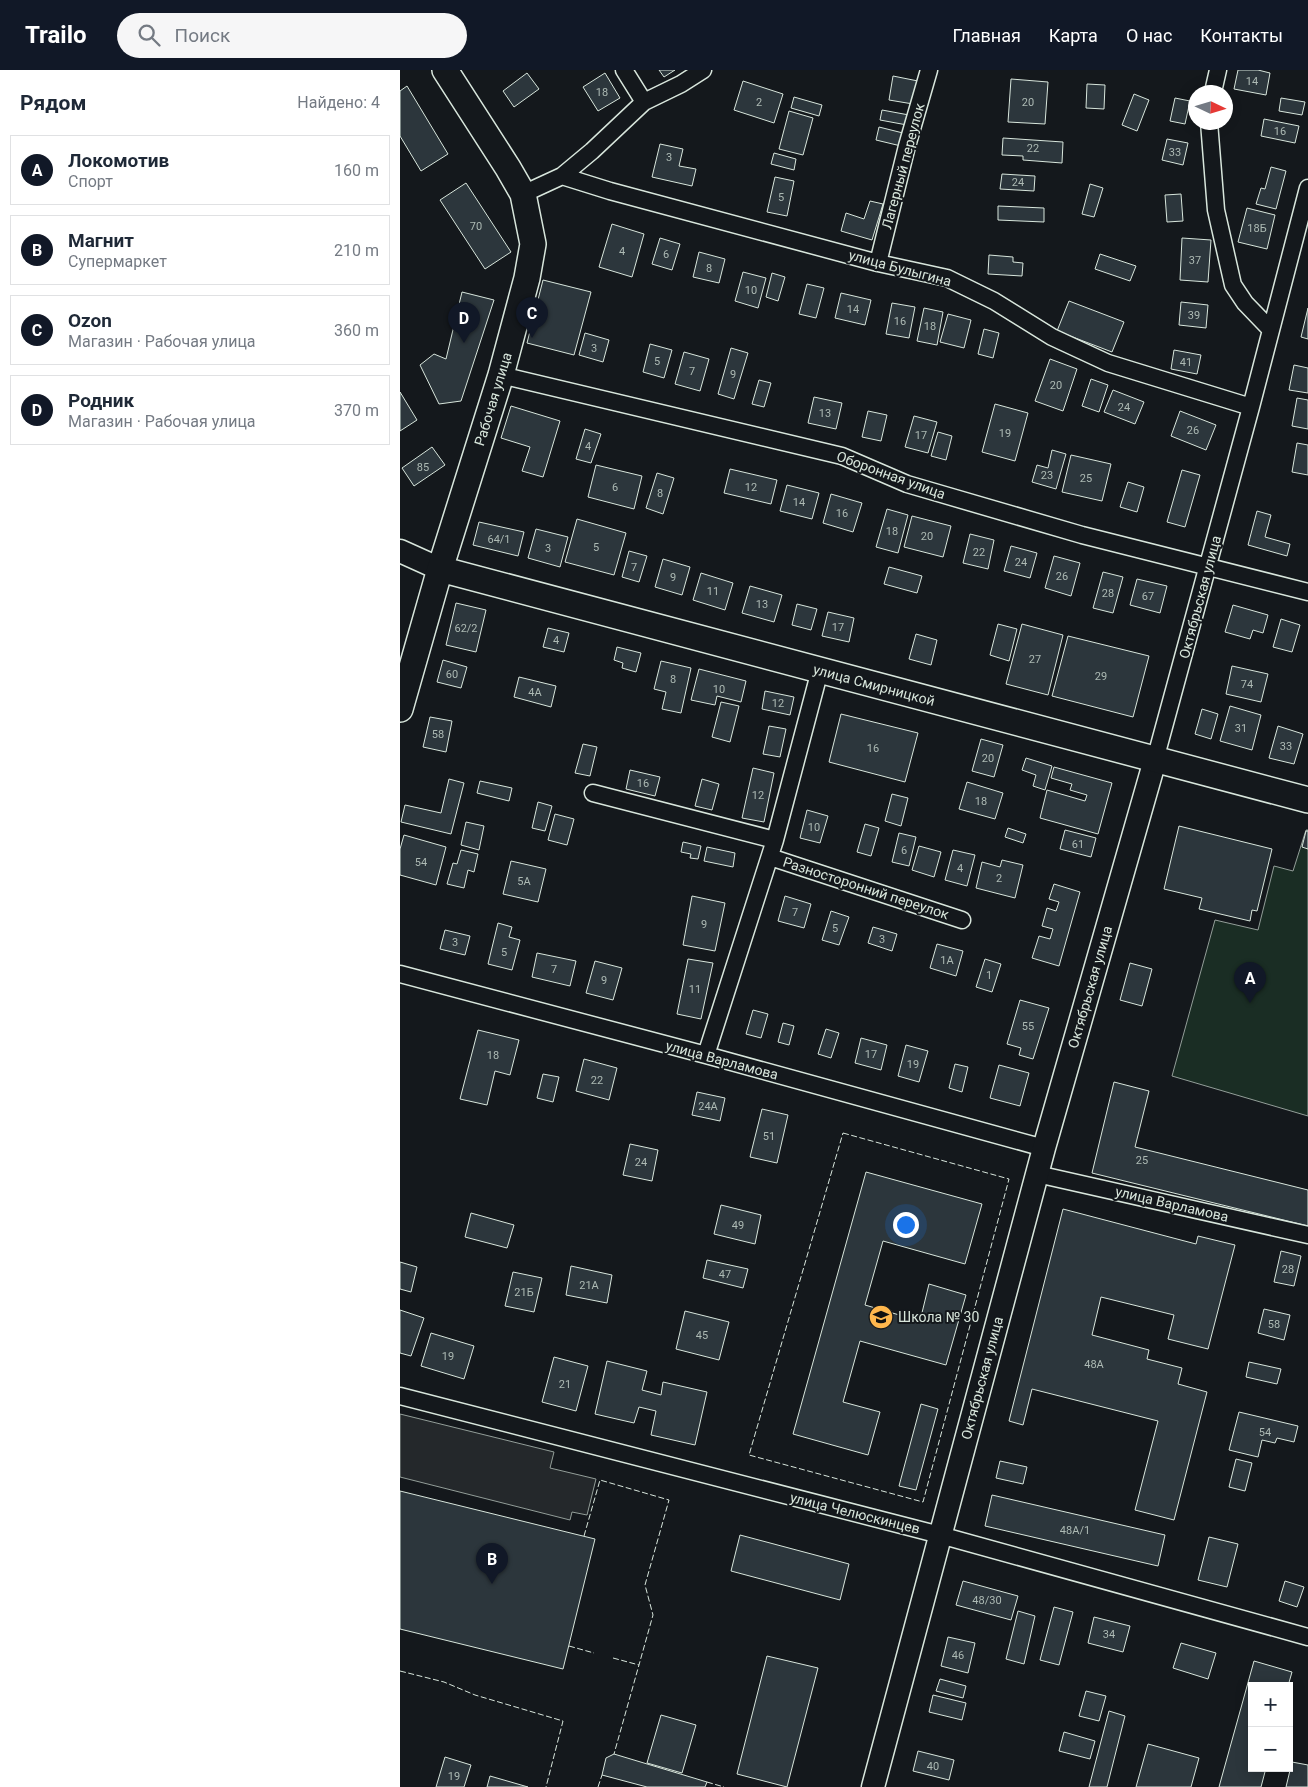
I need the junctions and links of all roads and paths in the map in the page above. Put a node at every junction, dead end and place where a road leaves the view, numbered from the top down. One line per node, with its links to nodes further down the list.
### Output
1 (445, 70): 11 (main road, Рабочая улица)
2 (624, 70): 7 (street)
3 (703, 70): 7 (street)
4 (928, 70): 12 (street, Лагерный переулок)
5 (1218, 70): 6 (street)
6 (1214, 85)
7 (644, 102): 9 (street)
8 (1210, 130): 13 (street)
9 (562, 176): 11 (street); 12 (street, улица Булыгина)
10 (1308, 188): 13 (street, Октябрьская улица)
11 (523, 194): 14 (main road, Рабочая улица)
12 (878, 263): 15 (street, улица Булыгина)
13 (1270, 329): 15 (street, Октябрьская улица)
14 (501, 375): 17 (street, Оборонная улица); 18 (main road, Рабочая улица)
15 (1252, 407): 17 (street, Октябрьская улица)
16 (400, 551): 18 (main road)
17 (1208, 568): 19 (street, Оборонная улица); 22 (street, Октябрьская улица)
18 (440, 569): 20 (main road, улица Смирницкой); 21 (main road, Рабочая улица)
19 (1308, 592)
20 (820, 670): 22 (main road, улица Смирницкой); 25 (street)
21 (400, 709)
22 (1155, 760): 24 (main road, улица Смирницкой); 30 (main road, Октябрьская улица)
23 (593, 793): 25 (street, Разносторонний переулок)
24 (1308, 800)
25 (775, 840): 26 (street)
26 (770, 857): 27 (street, Разносторонний переулок); 29 (street)
27 (962, 920)
28 (400, 974): 29 (street, улица Варламова)
29 (706, 1055): 30 (street, улица Варламова)
30 (1044, 1148): 31 (main road, Октябрьская улица)
31 (1037, 1174): 32 (street, улица Варламова); 34 (main road, Октябрьская улица)
32 (1308, 1235)
33 (400, 1396): 34 (street, улица Челюскинцев)
34 (940, 1535): 35 (street, улица Челюскинцев); 36 (main road, Октябрьская улица)
35 (1308, 1637)
36 (873, 1787)

